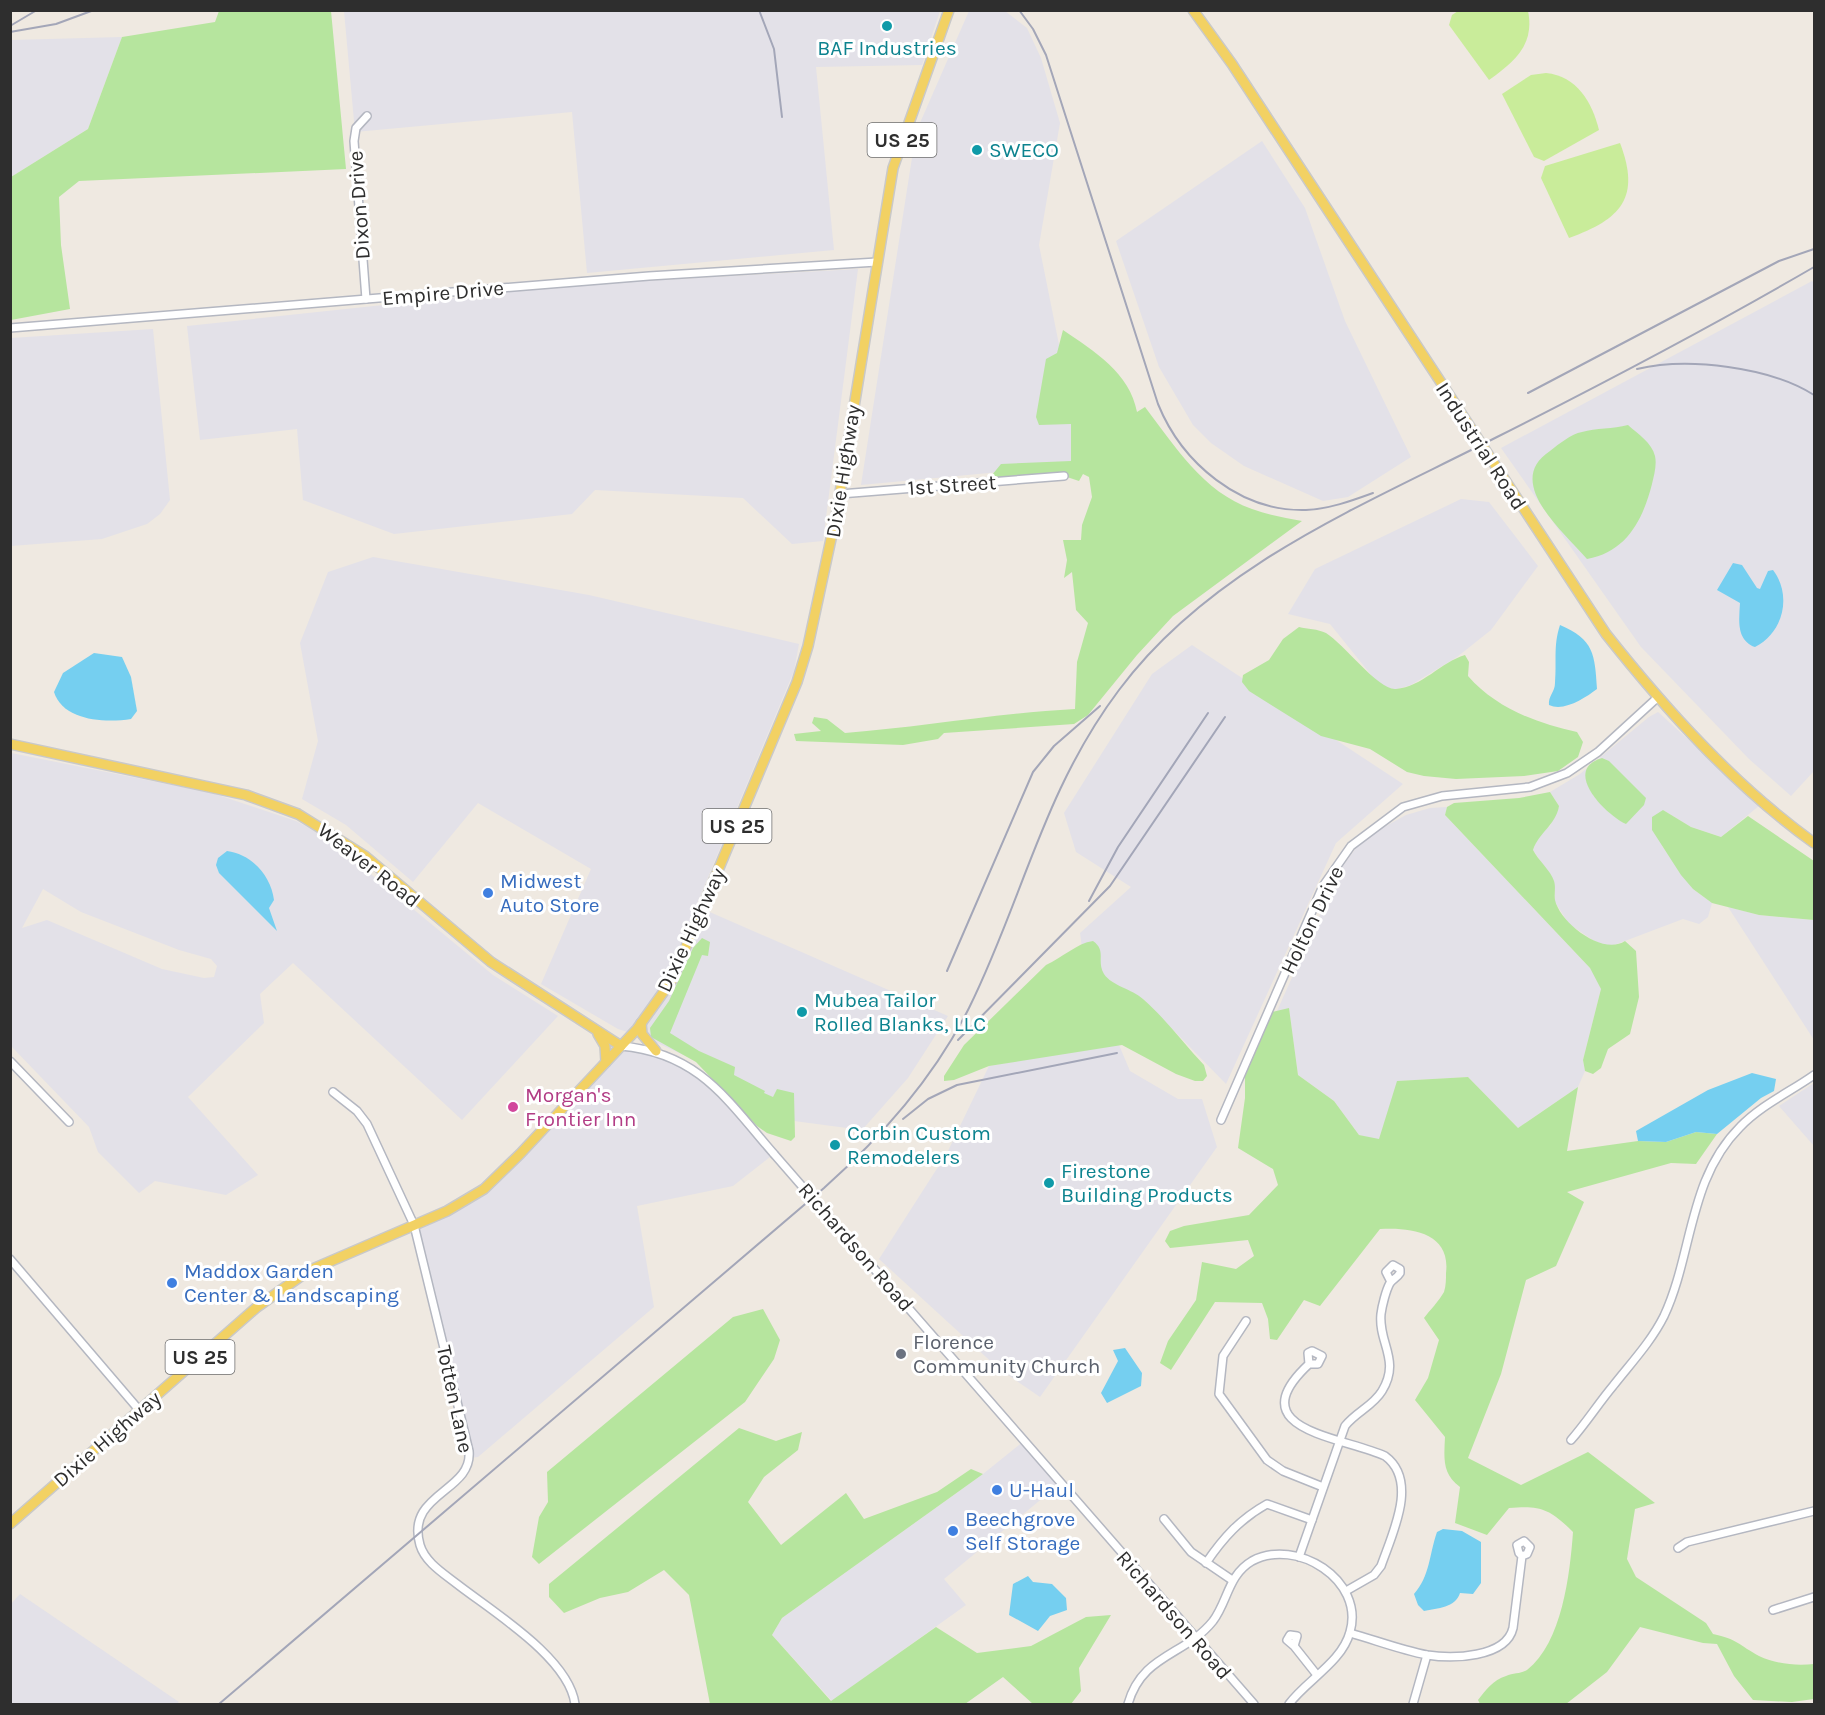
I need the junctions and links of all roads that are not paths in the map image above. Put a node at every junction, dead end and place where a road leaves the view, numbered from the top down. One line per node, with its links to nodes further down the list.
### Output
1 (1193, 10): 9 (main road, Industrial Road)
2 (950, 12): 4 (main road, Dixie Highway / US 25)
3 (367, 116): 5 (street, Dixon Drive)
4 (877, 262): 5 (street, Empire Drive); 8 (main road, Dixie Highway / US 25)
5 (366, 299): 6 (street, Empire Drive)
6 (10, 328)
7 (1064, 476): 8 (street, 1st Street)
8 (840, 494): 12 (main road, Dixie Highway / US 25)
9 (1657, 698): 11 (main road, Industrial Road); 20 (street, Holton Drive)
10 (10, 744): 13 (main road, Weaver Road)
11 (1815, 843)
12 (641, 1023): 14 (main road, Dixie Highway / US 25); 15 (main road)
13 (597, 1030): 14 (main road, Weaver Road); 17 (main road)
14 (621, 1046): 15 (street, Richardson Road); 17 (main road, Dixie Highway / US 25)
15 (656, 1051): 44 (street, Richardson Road, bridge)
16 (10, 1061): 21 (street)
17 (606, 1062): 22 (main road, Dixie Highway / US 25)
18 (1815, 1075): 29 (street)
19 (333, 1092): 22 (street, Totten Lane)
20 (1221, 1120)
21 (69, 1122)
22 (414, 1225): 27 (main road, Dixie Highway / US 25); 48 (street, Totten Lane)
23 (10, 1259): 27 (street)
24 (1391, 1282): 28 (street)
25 (1246, 1321): 30 (street)
26 (1309, 1364): 28 (street)
27 (140, 1410): 34 (main road, Dixie Highway / US 25)
28 (1340, 1440): 30 (street); 40 (street)
29 (1571, 1440)
30 (1323, 1487): 33 (street)
31 (1815, 1511): 35 (street)
32 (1164, 1519): 38 (street)
33 (1312, 1520): 37 (street); 38 (street)
34 (10, 1524)
35 (1678, 1548)
36 (1522, 1556): 46 (street)
37 (1299, 1557): 39 (street); 40 (street)
38 (1206, 1563): 39 (street)
39 (1232, 1580): 44 (street)
40 (1346, 1591): 43 (street)
41 (1815, 1597): 42 (street)
42 (1773, 1610)
43 (1350, 1633): 46 (street); 47 (street)
44 (1193, 1637): 49 (street); 50 (street, Richardson Road)
45 (1294, 1646): 47 (street)
46 (1427, 1655): 52 (street)
47 (1317, 1675): 51 (street)
48 (575, 1704)
49 (1128, 1704)
50 (1254, 1704)
51 (1289, 1704)
52 (1413, 1704)

